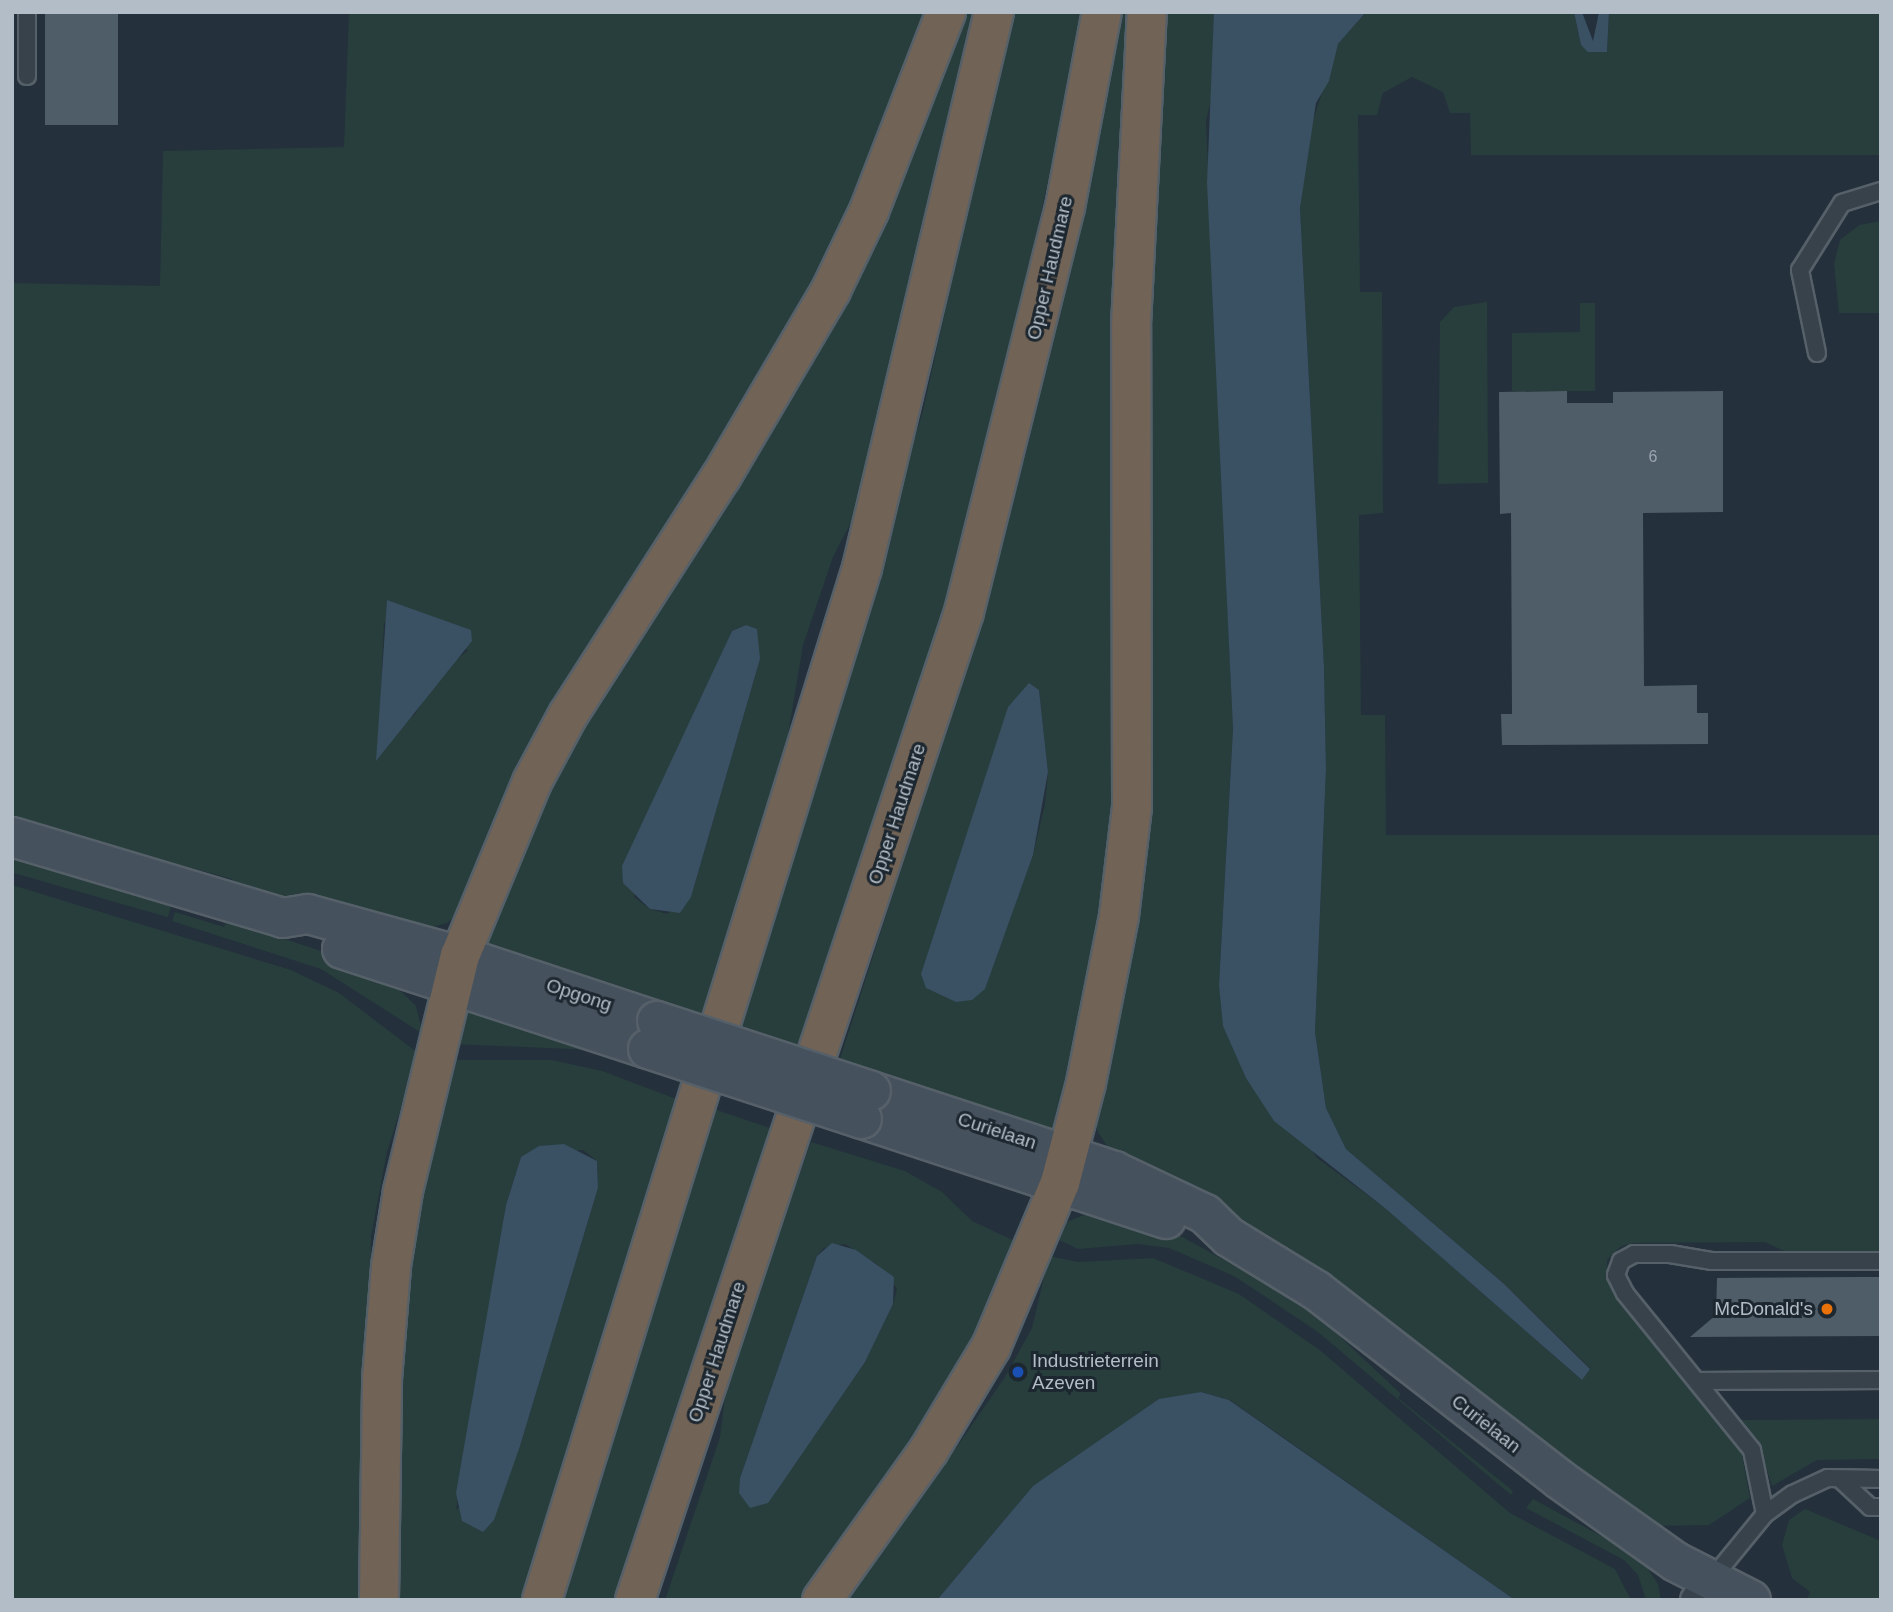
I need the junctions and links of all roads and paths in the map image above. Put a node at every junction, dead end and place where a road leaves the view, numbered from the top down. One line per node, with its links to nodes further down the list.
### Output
1 (27, 12): 6 (lane)
2 (946, 12): 10 (highway)
3 (994, 12): 22 (highway)
4 (1102, 12): 23 (highway, Opper Haudmare)
5 (1147, 12): 12 (highway)
6 (26, 76)
7 (1881, 191): 8 (lane)
8 (1816, 354)
9 (12, 837): 10 (main road, Opgong)
10 (455, 970): 11 (main road, Opgong, bridge); 21 (highway)
11 (866, 1105): 12 (main road, Curielaan)
12 (1065, 1169): 20 (main road, Curielaan); 24 (highway)
13 (1881, 1261): 15 (lane)
14 (1881, 1380): 15 (lane)
15 (1700, 1381): 19 (lane)
16 (1840, 1479): 17 (lane); 18 (lane); 19 (lane)
17 (1881, 1479)
18 (1881, 1507)
19 (1765, 1514): 20 (lane)
20 (1703, 1591): 25 (main road, Curielaan)
21 (379, 1600)
22 (542, 1600)
23 (635, 1600)
24 (822, 1600)
25 (1751, 1600)

